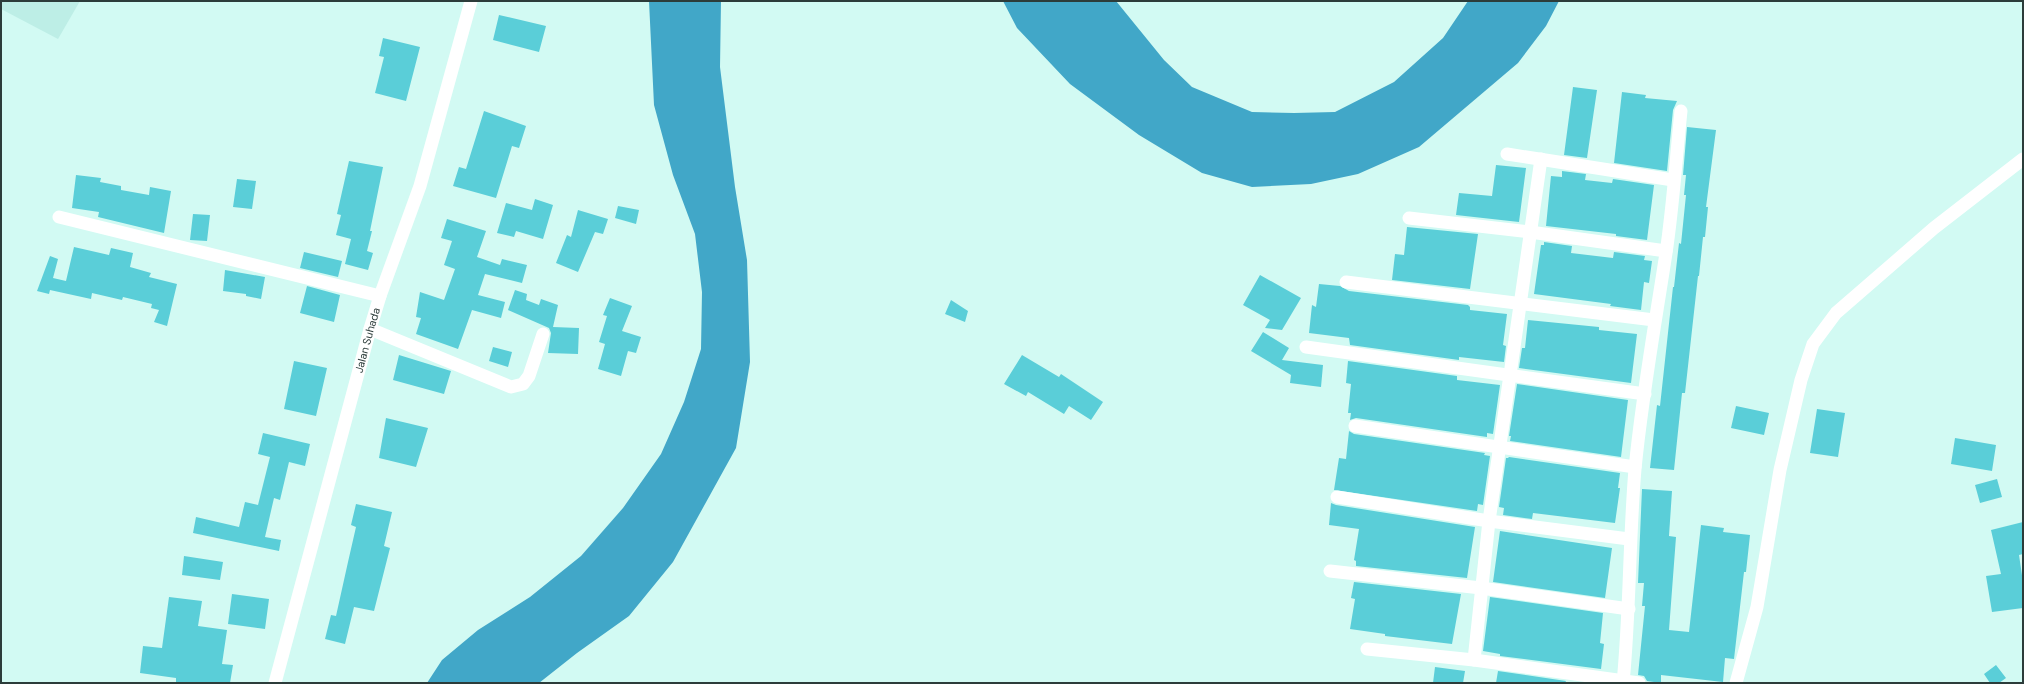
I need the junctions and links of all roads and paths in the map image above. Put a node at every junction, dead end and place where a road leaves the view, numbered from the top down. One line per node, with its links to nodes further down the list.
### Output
1 (471, 1): 12 (street, Jalan Suhada)
2 (1681, 112): 6 (street)
3 (1507, 154): 4 (street)
4 (1541, 159): 6 (street); 9 (street)
5 (2023, 159): 34 (street)
6 (1673, 180): 10 (street)
7 (59, 217): 12 (street)
8 (1409, 218): 9 (street)
9 (1530, 232): 10 (street); 13 (street)
10 (1666, 251): 14 (street)
11 (1346, 282): 13 (street)
12 (380, 296): 15 (street, Jalan Suhada)
13 (1520, 304): 14 (street); 18 (street)
14 (1654, 320): 19 (street)
15 (370, 329): 16 (street); 32 (street, Jalan Suhada)
16 (543, 334)
17 (1306, 347): 18 (street)
18 (1509, 375): 19 (street); 21 (street)
19 (1645, 394): 22 (street)
20 (1355, 426): 21 (street)
21 (1501, 448): 22 (street); 24 (street)
22 (1635, 467): 25 (street)
23 (1337, 497): 24 (street)
24 (1489, 521): 25 (street); 27 (street)
25 (1629, 539): 28 (street)
26 (1330, 571): 27 (street)
27 (1481, 588): 28 (street); 30 (street)
28 (1629, 609): 31 (street)
29 (1367, 650): 30 (street)
30 (1474, 660): 31 (street)
31 (1623, 681): 33 (street)
32 (275, 683)
33 (1638, 683)
34 (1736, 683)

